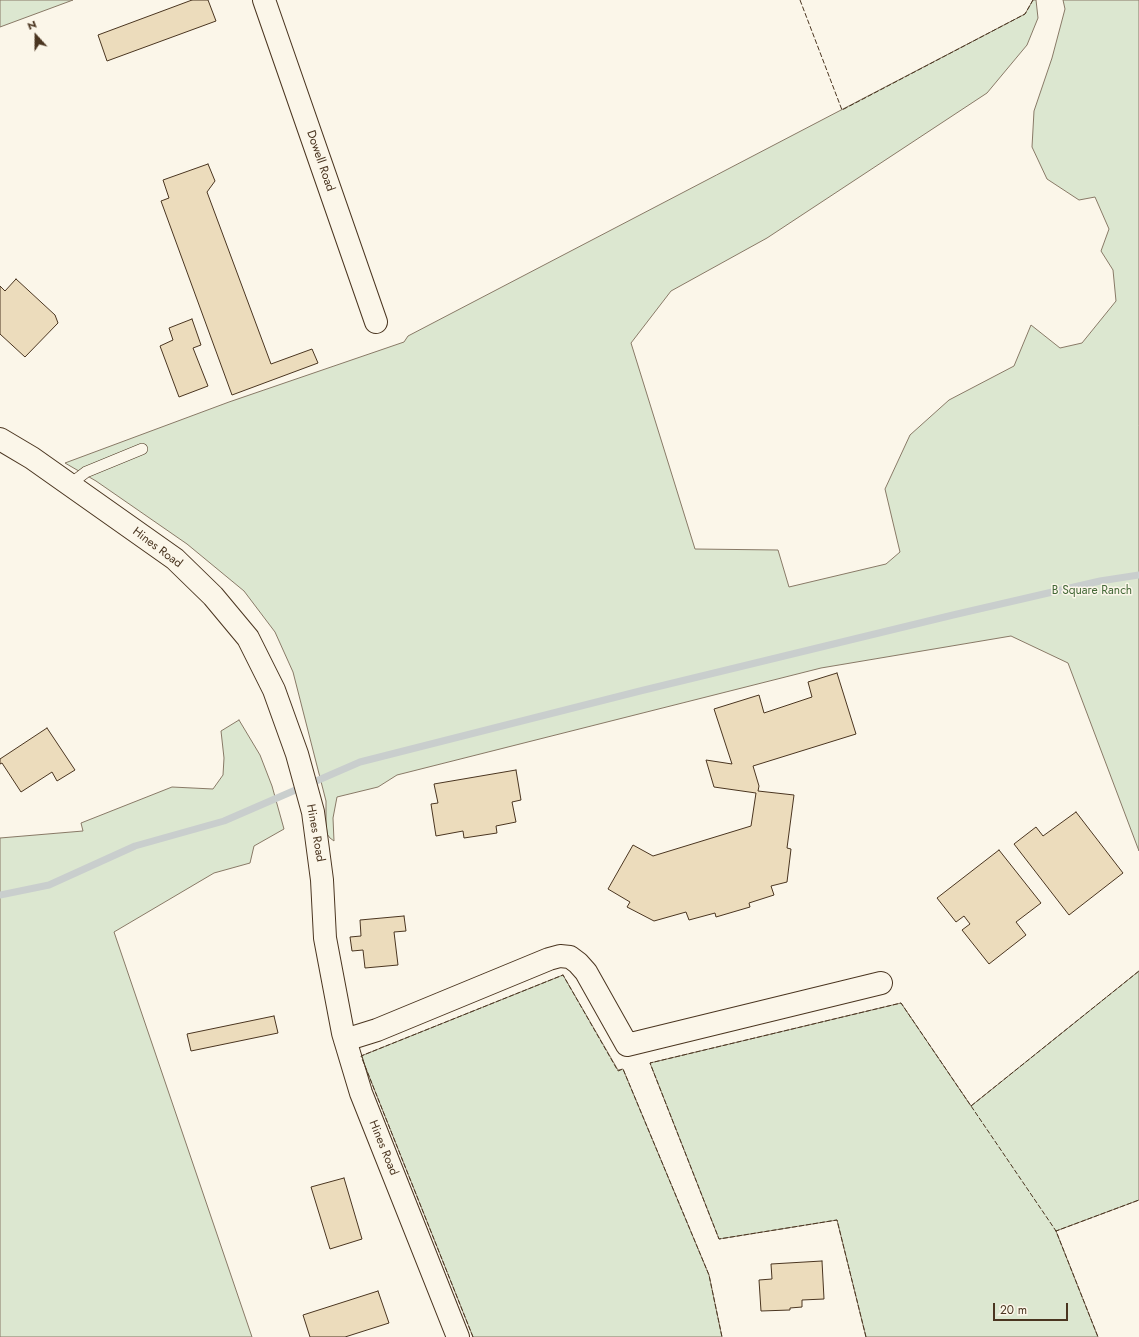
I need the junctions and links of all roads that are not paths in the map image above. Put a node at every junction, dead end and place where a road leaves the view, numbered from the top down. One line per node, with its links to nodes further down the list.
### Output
1 (264, 0): 2 (street, Dowell Road)
2 (376, 322)
3 (0, 439): 5 (street, Hines Road)
4 (142, 449): 5 (lane)
5 (69, 485): 7 (street, Hines Road)
6 (881, 983): 7 (street)
7 (345, 1040): 8 (street, Hines Road)
8 (458, 1337)

